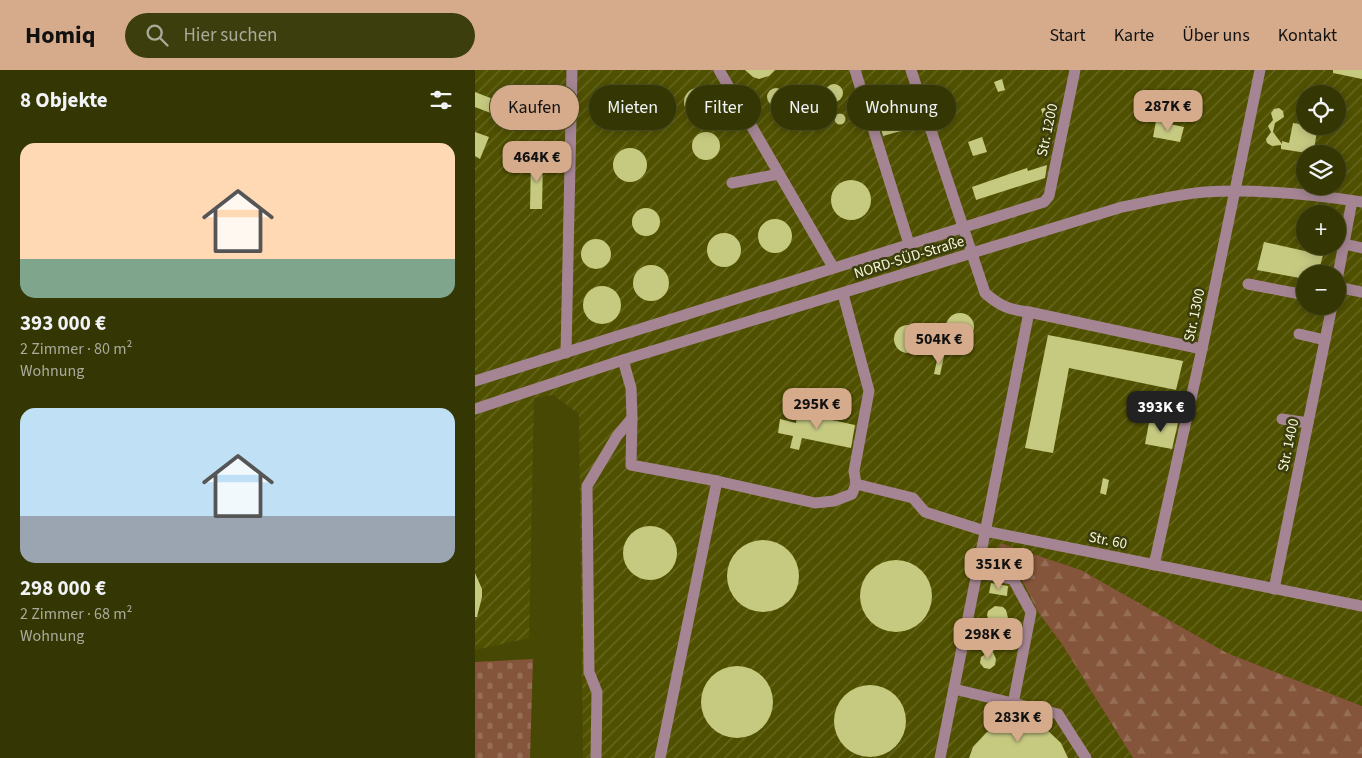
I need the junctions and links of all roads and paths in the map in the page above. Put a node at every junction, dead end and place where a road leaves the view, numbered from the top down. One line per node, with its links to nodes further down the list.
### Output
1 (572, 70): 28 (lane)
2 (719, 70): 7 (lane)
3 (855, 70): 13 (lane)
4 (911, 70): 11 (lane)
5 (1075, 70): 11 (lane, Str. 1200)
6 (1260, 70): 9 (lane, Str. 1300)
7 (779, 174): 8 (lane); 17 (lane)
8 (732, 183)
9 (1234, 191): 10 (lane, NORD-SÜD-Straße); 16 (lane, NORD-SÜD-Straße); 27 (lane, Str. 1300)
10 (1357, 201): 12 (lane)
11 (963, 227): 13 (lane); 16 (lane)
12 (1346, 237)
13 (909, 244): 17 (lane)
14 (1346, 244): 15 (lane)
15 (1362, 248)
16 (972, 253): 22 (lane, NORD-SÜD-Straße); 23 (lane)
17 (833, 267): 28 (lane)
18 (1248, 284): 21 (lane)
19 (1346, 289): 20 (lane)
20 (1362, 292)
21 (1296, 293)
22 (843, 294): 29 (lane, NORD-SÜD-Straße); 36 (lane)
23 (1029, 312): 27 (lane); 37 (lane)
24 (1330, 315): 26 (lane, Str. 1400)
25 (1299, 334): 26 (lane)
26 (1325, 340): 34 (lane, Str. 1400)
27 (1202, 350): 38 (lane, Str. 1300)
28 (567, 353): 30 (lane)
29 (623, 360): 31 (lane, NORD-SÜD-Straße); 32 (lane)
30 (475, 381)
31 (475, 409)
32 (632, 418): 35 (lane); 44 (lane)
33 (1283, 419): 34 (lane)
34 (1308, 423): 40 (lane, Str. 1400)
35 (717, 481): 36 (lane); 45 (lane)
36 (856, 484): 37 (lane, Str. 60)
37 (985, 530): 38 (lane, Str. 60); 39 (lane)
38 (1154, 565): 40 (lane, Str. 60)
39 (978, 573): 42 (lane); 43 (lane)
40 (1274, 589): 41 (lane, Str. 60)
41 (1362, 606)
42 (954, 690): 43 (lane); 46 (lane)
43 (1013, 704): 47 (lane)
44 (596, 758)
45 (660, 758)
46 (940, 758)
47 (1086, 758)

